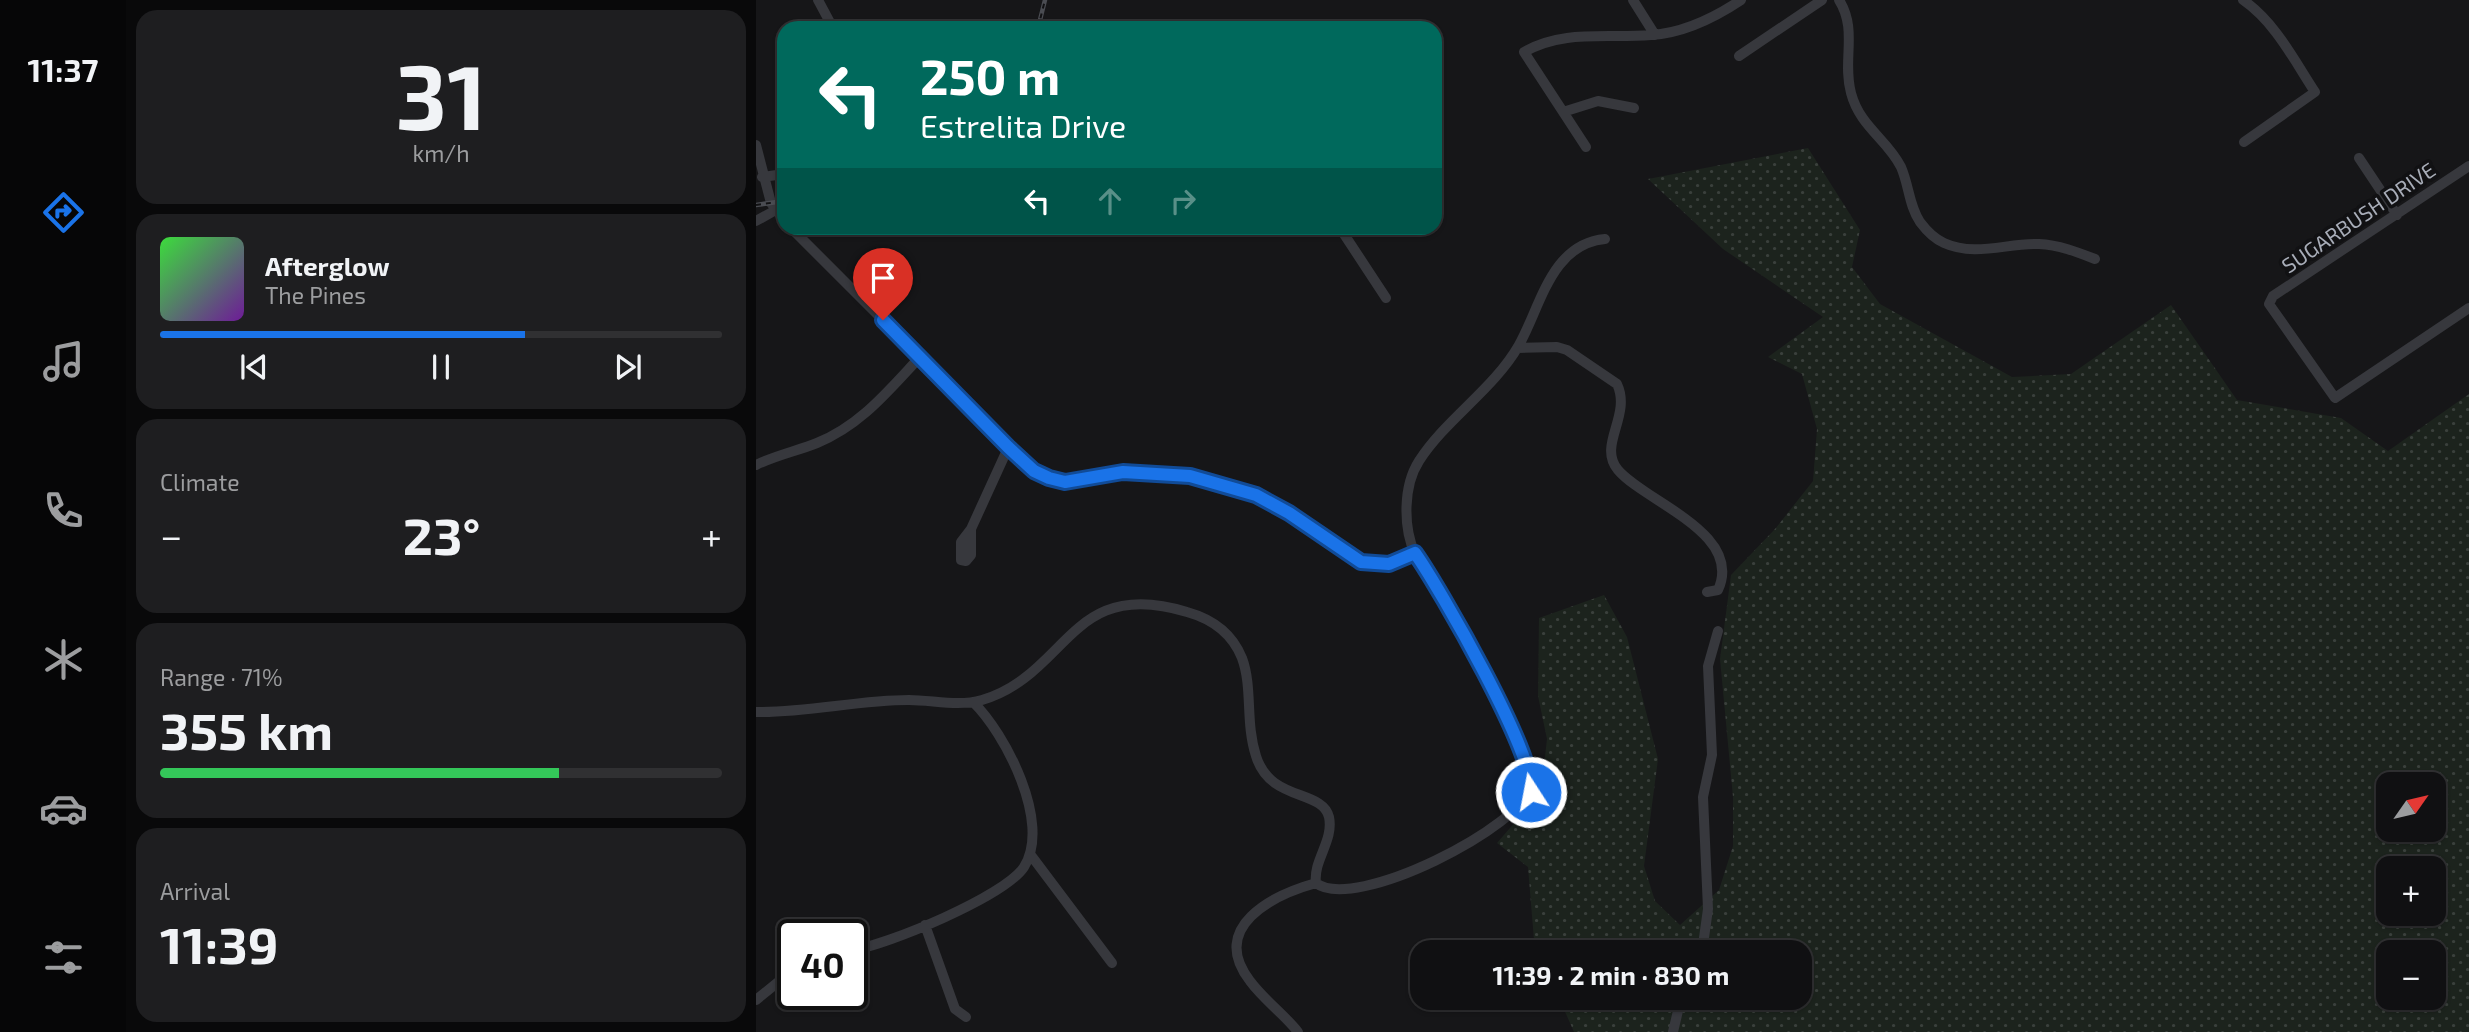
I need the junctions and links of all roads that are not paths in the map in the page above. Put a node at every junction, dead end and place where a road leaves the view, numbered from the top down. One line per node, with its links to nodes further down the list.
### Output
1 (818, 0): 7 (street)
2 (1633, 0): 8 (street)
3 (1741, 0): 8 (street)
4 (1822, 0): 9 (street)
5 (1839, 0): 26 (street)
6 (2243, 0): 12 (street)
7 (830, 21)
8 (1655, 35): 11 (street)
9 (1739, 56)
10 (1634, 108): 11 (street)
11 (1563, 112): 14 (street)
12 (2244, 142)
13 (756, 145): 18 (street)
14 (1586, 147)
15 (2359, 158): 20 (street)
16 (2469, 166): 20 (street, SUGARBUSH DRIVE)
17 (777, 175): 18 (street)
18 (762, 177): 19 (street)
19 (777, 208)
20 (2397, 215): 28 (street, SUGARBUSH DRIVE)
21 (777, 217): 22 (street)
22 (756, 221)
23 (798, 235): 30 (street)
24 (1345, 235): 27 (street)
25 (1605, 239): 29 (street)
26 (2095, 259)
27 (1387, 298)
28 (2469, 308)
29 (1518, 348): 34 (street); 35 (street)
30 (920, 357): 31 (street); 32 (street)
31 (1008, 447): 33 (street); 34 (street)
32 (756, 465)
33 (971, 528)
34 (1415, 553): 40 (street)
35 (1707, 592)
36 (1718, 631): 42 (street)
37 (973, 702): 38 (street); 39 (street); 40 (street)
38 (756, 712)
39 (1030, 854): 41 (street); 44 (street)
40 (1316, 883): 49 (street)
41 (925, 925): 43 (street); 48 (street)
42 (1704, 940)
43 (868, 946)
44 (1112, 962)
45 (777, 983): 46 (street)
46 (756, 1000)
47 (1678, 1010): 50 (street)
48 (967, 1017)
49 (1298, 1032)
50 (1673, 1032)

